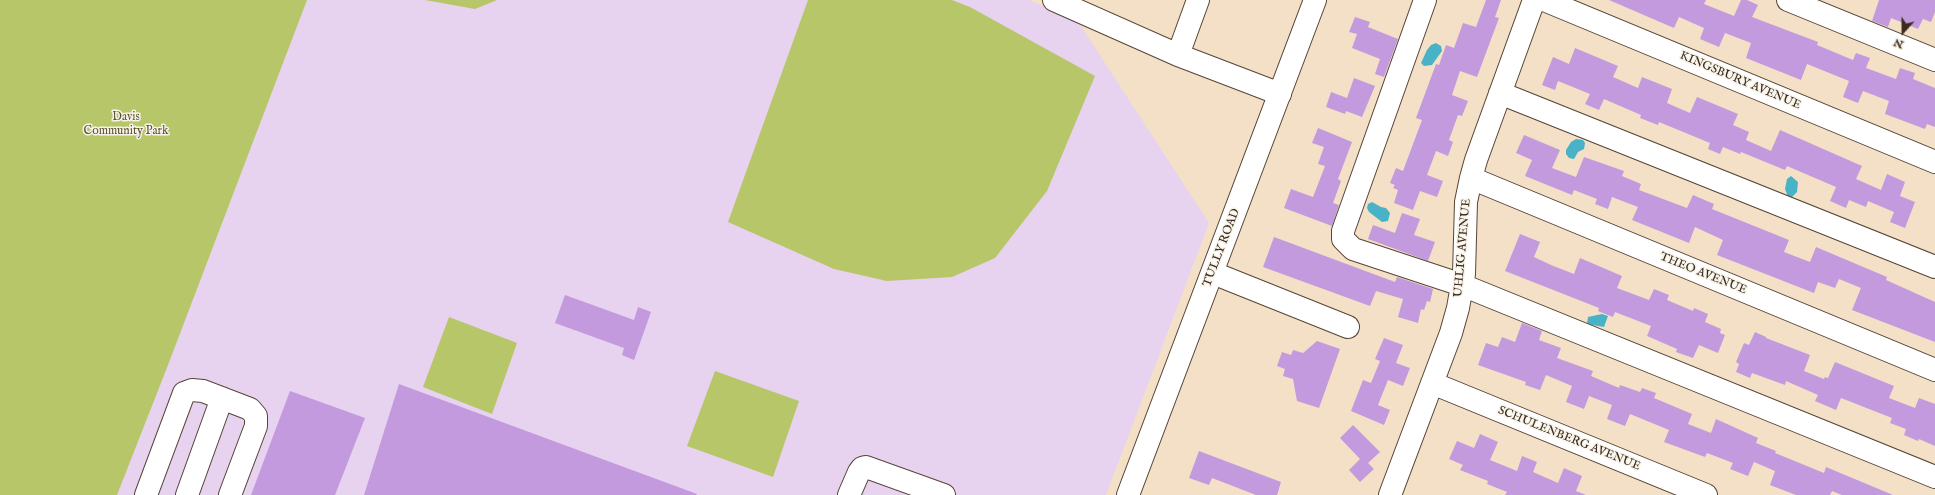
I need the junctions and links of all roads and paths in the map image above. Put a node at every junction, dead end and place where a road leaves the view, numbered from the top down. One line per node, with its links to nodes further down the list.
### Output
1 (1054, 0): 8 (street)
2 (1198, 0): 8 (street)
3 (1315, 0): 11 (street, TULLY ROAD)
4 (1425, 0): 16 (street)
5 (1534, 0): 10 (street, UHLIG AVENUE)
6 (1544, 0): 12 (street, KINGSBURY AVENUE)
7 (1788, 0): 9 (street)
8 (1178, 55): 11 (street)
9 (1935, 60)
10 (1500, 93): 13 (street, UHLIG AVENUE); 14 (street)
11 (1280, 94): 15 (street, TULLY ROAD)
12 (1935, 162)
13 (1471, 178): 16 (street, UHLIG AVENUE); 18 (street, THEO AVENUE)
14 (1935, 267)
15 (1213, 273): 17 (street); 27 (street, TULLY ROAD)
16 (1462, 285): 19 (street, UHLIG AVENUE); 21 (street)
17 (1348, 327)
18 (1935, 370)
19 (1432, 383): 28 (street, UHLIG AVENUE); 29 (street, SCHULENBERG AVENUE)
20 (222, 398): 22 (street); 23 (street); 24 (street)
21 (1935, 477)
22 (146, 495)
23 (186, 495)
24 (230, 495)
25 (849, 495): 26 (street)
26 (944, 495)
27 (1128, 495)
28 (1390, 495)
29 (1706, 495)

